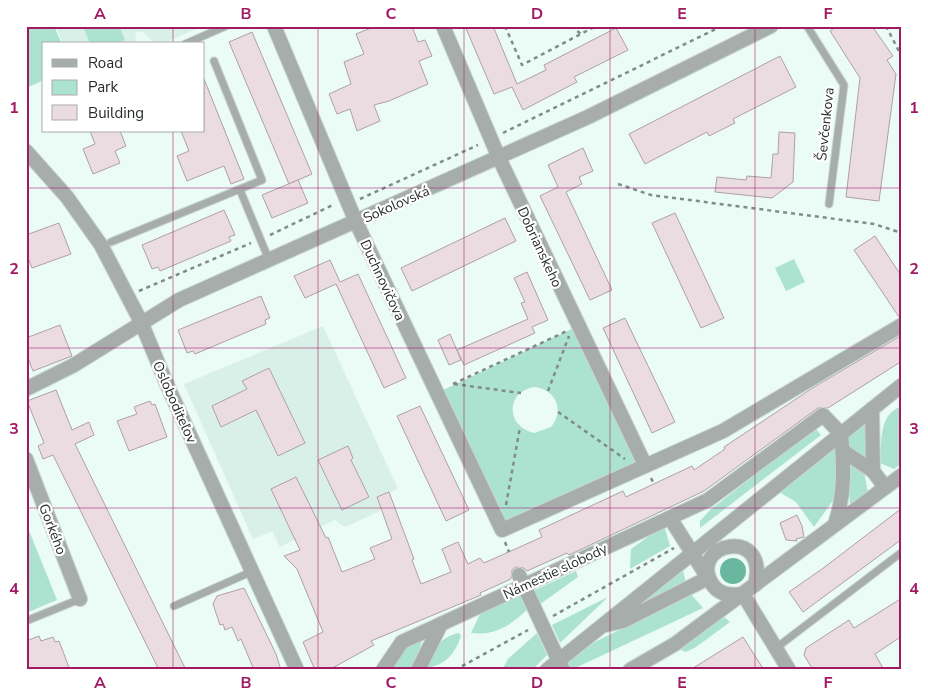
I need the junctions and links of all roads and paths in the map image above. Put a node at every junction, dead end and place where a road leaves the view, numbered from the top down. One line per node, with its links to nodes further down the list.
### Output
1 (226, 26): 13 (lane)
2 (274, 26): 24 (street, Duchnovičova)
3 (443, 26): 16 (street, Dobrianskeho)
4 (505, 26): 12 (path)
5 (571, 26): 12 (path)
6 (577, 26): 12 (path)
7 (596, 26): 12 (path)
8 (722, 26): 16 (path)
9 (771, 26): 18 (street, Sokolovská)
10 (807, 26): 23 (lane, Ševčenkova)
11 (886, 26): 14 (path)
12 (581, 34)
13 (190, 42)
14 (902, 57)
15 (214, 61): 20 (lane)
16 (490, 139): 18 (street, Dobrianskeho); 22 (path)
17 (26, 151): 30 (street, Osloboditeľov)
18 (499, 158): 24 (street, Sokolovská); 42 (street, Dobrianskeho)
19 (618, 184): 25 (path)
20 (240, 190): 26 (lane); 27 (lane)
21 (338, 202): 26 (path)
22 (354, 202)
23 (829, 204)
24 (356, 222): 28 (street, Sokolovská); 49 (street, Duchnovičova)
25 (902, 233)
26 (260, 239): 28 (lane); 29 (path)
27 (111, 242)
28 (269, 260): 30 (street, Sokolovská)
29 (138, 291)
30 (141, 322): 33 (street, Sokolovská); 53 (street, Osloboditeľov)
31 (902, 326): 42 (street)
32 (902, 385): 36 (street)
33 (26, 388)
34 (548, 391): 35 (path)
35 (521, 393)
36 (872, 409): 39 (street); 43 (street)
37 (558, 412): 42 (path)
38 (520, 427): 49 (path)
39 (841, 434): 40 (street); 46 (street, Námestie slobody); 47 (street)
40 (843, 451): 43 (street); 48 (street)
41 (26, 458): 58 (street, Gorkého)
42 (642, 467): 49 (street)
43 (873, 471): 45 (street)
44 (902, 475): 45 (street)
45 (885, 487): 48 (street)
46 (670, 518): 52 (street); 55 (street, Námestie slobody)
47 (729, 524): 50 (street); 52 (street)
48 (835, 525): 56 (street)
49 (502, 530)
50 (749, 550): 54 (street); 56 (street)
51 (902, 552): 63 (lane)
52 (692, 553): 54 (street); 62 (street)
53 (253, 571): 59 (lane); 65 (street, Osloboditeľov)
54 (708, 578): 57 (street); 62 (street)
55 (521, 580): 61 (street, Námestie slobody); 64 (street, Námestie slobody)
56 (755, 585): 57 (street)
57 (743, 594): 63 (street); 69 (street)
58 (80, 599): 60 (lane)
59 (174, 606)
60 (26, 621)
61 (441, 624): 66 (street, Námestie slobody); 67 (street)
62 (600, 627): 64 (street)
63 (776, 648): 70 (street)
64 (561, 665): 68 (street)
65 (298, 670)
66 (383, 670)
67 (418, 670)
68 (547, 670)
69 (630, 670)
70 (789, 670)

